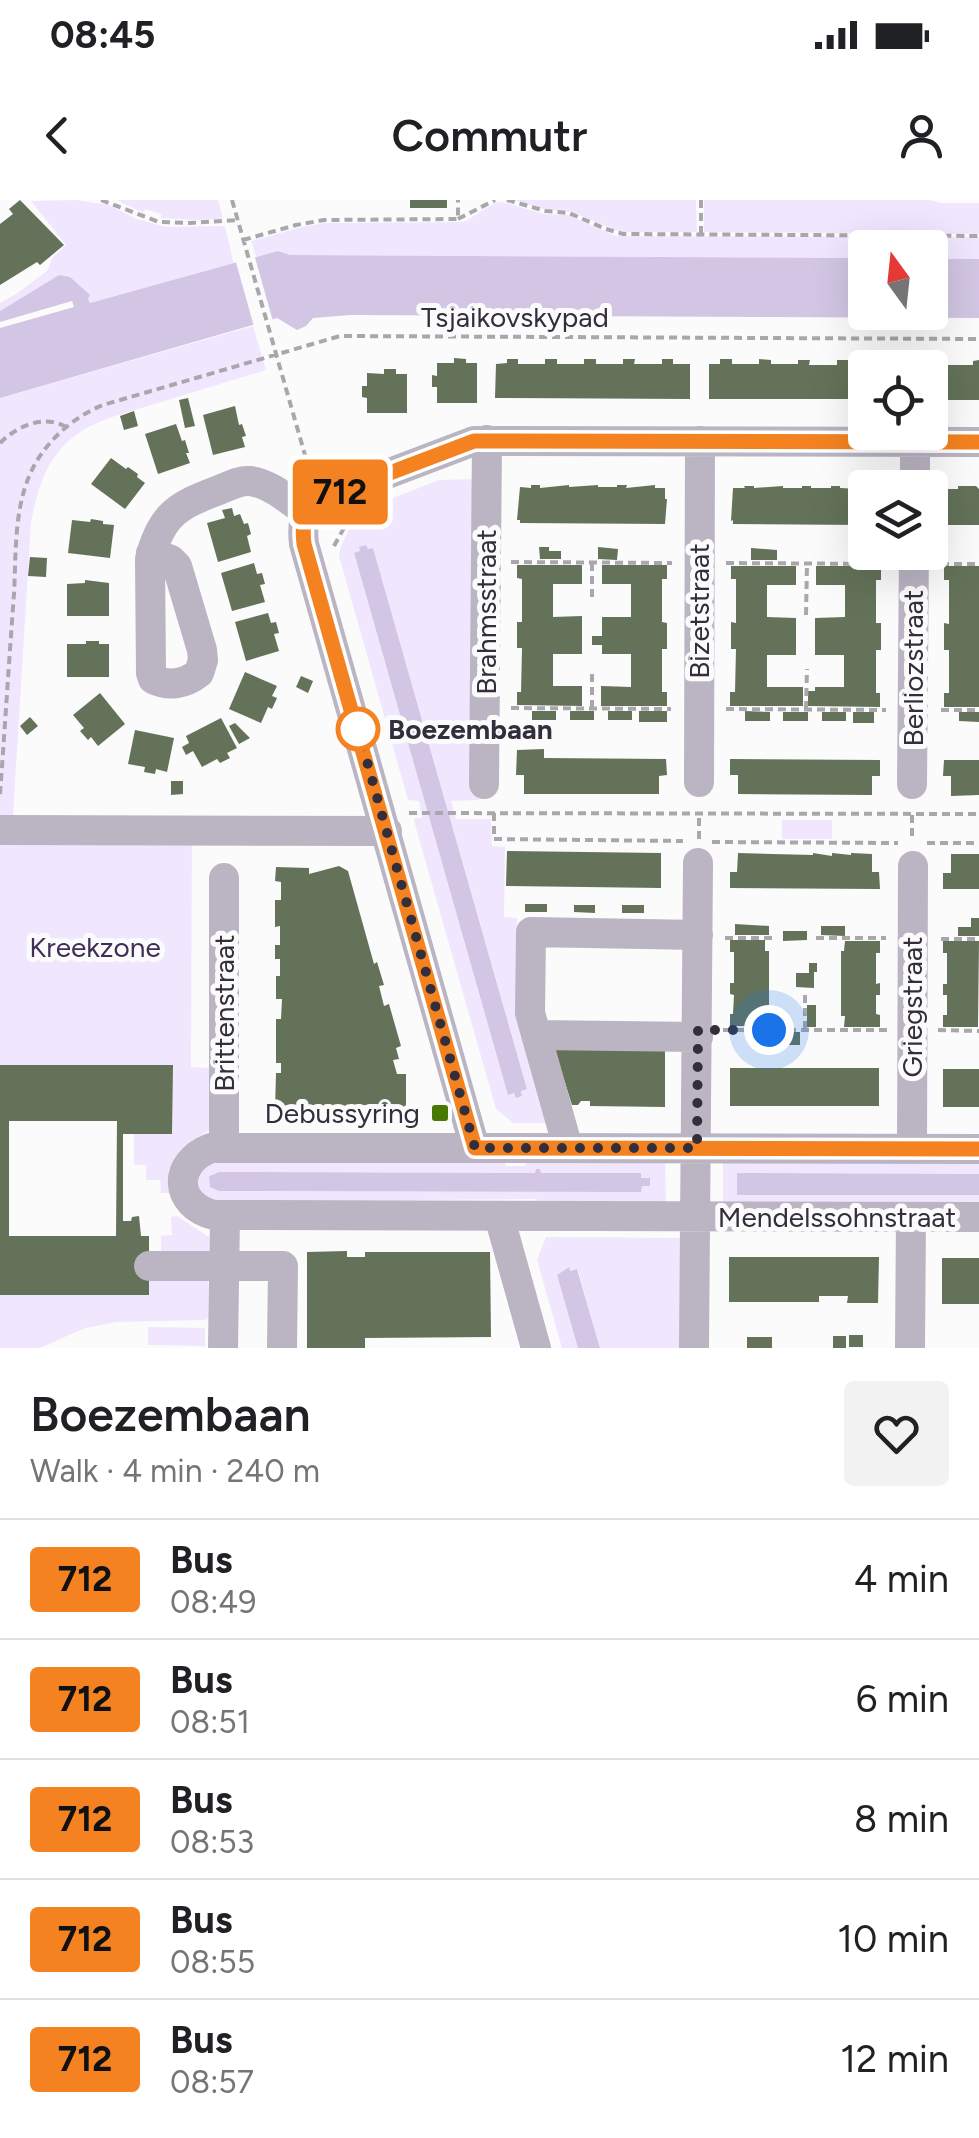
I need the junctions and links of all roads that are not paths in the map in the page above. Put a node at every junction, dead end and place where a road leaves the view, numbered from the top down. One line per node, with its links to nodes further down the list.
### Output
1 (488, 440): 2 (street); 6 (street); 11 (street, Brahmsstraat)
2 (700, 441): 3 (street); 9 (street, Bizetstraat)
3 (848, 442)
4 (948, 442): 5 (street)
5 (979, 442)
6 (306, 512): 7 (street); 12 (street)
7 (151, 553)
8 (914, 570): 10 (street, Berliozstraat)
9 (699, 782)
10 (912, 784)
11 (489, 798)
12 (396, 822): 13 (street); 21 (street)
13 (0, 830)
14 (698, 864): 17 (street)
15 (913, 866): 24 (street, Griegstraat)
16 (224, 878): 20 (street, Brittenstraat)
17 (698, 936): 18 (street); 19 (street)
18 (698, 1033): 19 (street); 23 (street)
19 (536, 1034): 22 (street)
20 (224, 1148): 21 (street); 26 (street)
21 (475, 1148): 22 (street)
22 (568, 1148): 23 (street)
23 (697, 1148): 24 (street); 28 (street)
24 (912, 1149): 25 (street)
25 (979, 1149)
26 (225, 1215): 27 (street); 32 (street)
27 (499, 1216): 28 (street); 35 (street)
28 (696, 1216): 29 (street, Mendelssohnstraat); 36 (street)
29 (911, 1217): 30 (street, Mendelssohnstraat); 37 (street)
30 (979, 1218)
31 (148, 1266): 32 (street)
32 (224, 1266): 33 (street); 34 (street)
33 (223, 1348)
34 (282, 1348)
35 (536, 1348)
36 (694, 1348)
37 (910, 1348)

